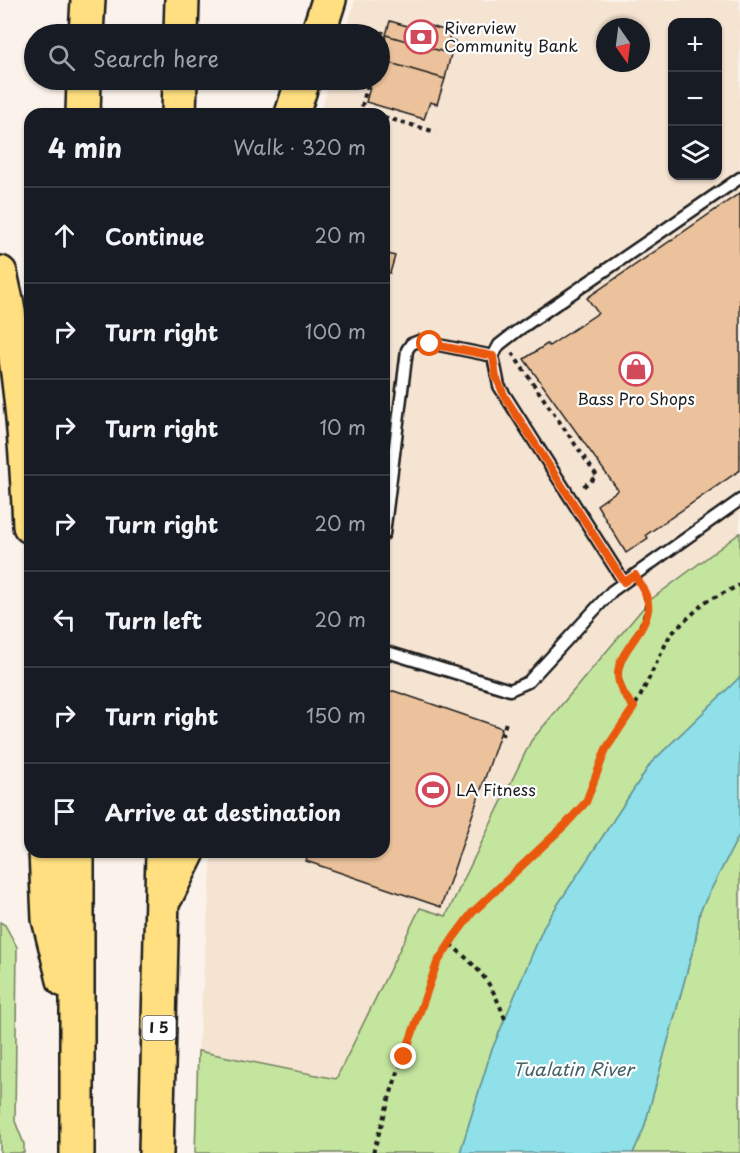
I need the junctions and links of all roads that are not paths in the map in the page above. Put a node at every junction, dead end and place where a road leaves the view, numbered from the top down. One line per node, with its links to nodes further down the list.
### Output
1 (71, 0): 5 (highway)
2 (88, 0): 6 (highway)
3 (182, 0): 7 (highway)
4 (329, 0): 8 (highway)
5 (72, 24)
6 (87, 24)
7 (181, 24)
8 (321, 24)
9 (74, 90): 13 (highway)
10 (84, 90): 14 (highway)
11 (180, 90): 15 (highway)
12 (300, 90): 16 (highway)
13 (75, 108)
14 (83, 108)
15 (180, 108)
16 (294, 108)
17 (740, 178): 19 (lane)
18 (0, 273): 20 (highway)
19 (493, 356): 21 (lane); 23 (lane)
20 (24, 435)
21 (390, 486)
22 (740, 500): 23 (lane)
23 (624, 582): 24 (lane)
24 (390, 653)
25 (46, 858): 30 (highway)
26 (77, 858): 30 (highway)
27 (163, 858): 29 (highway, I 5)
28 (185, 858): 29 (highway)
29 (162, 903): 32 (highway, I 5)
30 (77, 1034): 31 (highway)
31 (77, 1153)
32 (156, 1153)

